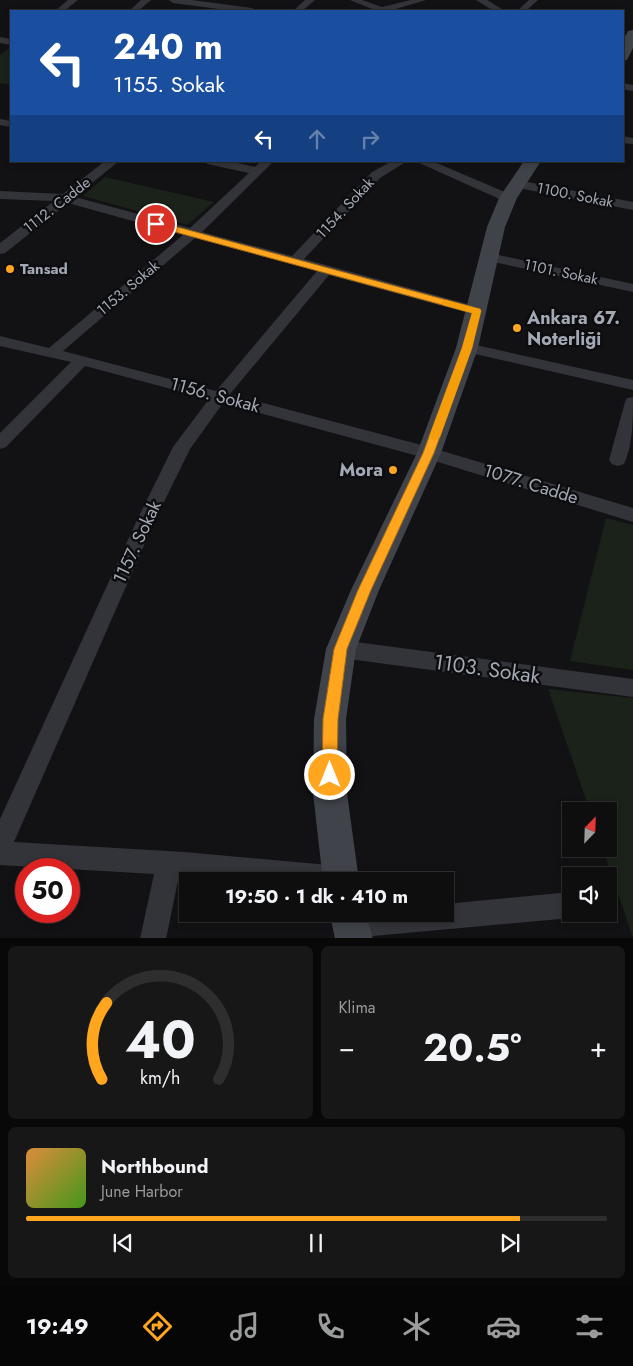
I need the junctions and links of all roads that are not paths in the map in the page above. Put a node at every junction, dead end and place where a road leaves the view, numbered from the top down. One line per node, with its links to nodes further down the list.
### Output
1 (74, 0): 9 (street)
2 (147, 0): 10 (street)
3 (173, 0): 11 (street)
4 (310, 0): 12 (street)
5 (354, 0): 13 (street)
6 (422, 0): 13 (street)
7 (480, 0): 14 (street)
8 (534, 0): 15 (street)
9 (59, 10)
10 (134, 10)
11 (245, 10)
12 (298, 10)
13 (383, 10)
14 (498, 10)
15 (522, 10)
16 (113, 162): 24 (street, 1112. Cadde)
17 (221, 162): 21 (street)
18 (398, 162): 29 (street, 1154. Sokak)
19 (424, 162): 22 (street, 1100. Sokak)
20 (532, 162): 22 (main road)
21 (263, 166): 26 (street, 1153. Sokak)
22 (513, 191): 25 (street, 1100. Sokak); 28 (main road)
23 (0, 195): 24 (street)
24 (65, 198): 26 (street); 27 (street, 1112. Cadde)
25 (633, 206)
26 (192, 234): 29 (street); 35 (street, 1153. Sokak)
27 (0, 250)
28 (489, 257): 31 (street, 1101. Sokak); 32 (main road)
29 (295, 261): 30 (street)
30 (326, 270): 32 (street); 38 (street, 1157. Sokak)
31 (633, 288)
32 (477, 311): 34 (main road)
33 (0, 341): 35 (street, 1156. Sokak)
34 (467, 348): 37 (street); 41 (main road)
35 (53, 352): 36 (street, 1156. Sokak)
36 (82, 360): 38 (street, 1156. Sokak); 40 (street)
37 (633, 384)
38 (220, 396): 41 (street, 1156. Sokak); 46 (street, 1157. Sokak)
39 (633, 402): 42 (street)
40 (0, 443)
41 (429, 453): 43 (street, 1077. Cadde); 44 (main road)
42 (618, 460)
43 (633, 516)
44 (341, 649): 45 (street, 1103. Sokak); 50 (main road)
45 (633, 688)
46 (0, 846)
47 (0, 853): 48 (street)
48 (169, 863): 49 (street); 53 (street)
49 (265, 872)
50 (339, 872)
51 (562, 906): 52 (street)
52 (351, 926)
53 (153, 938)

